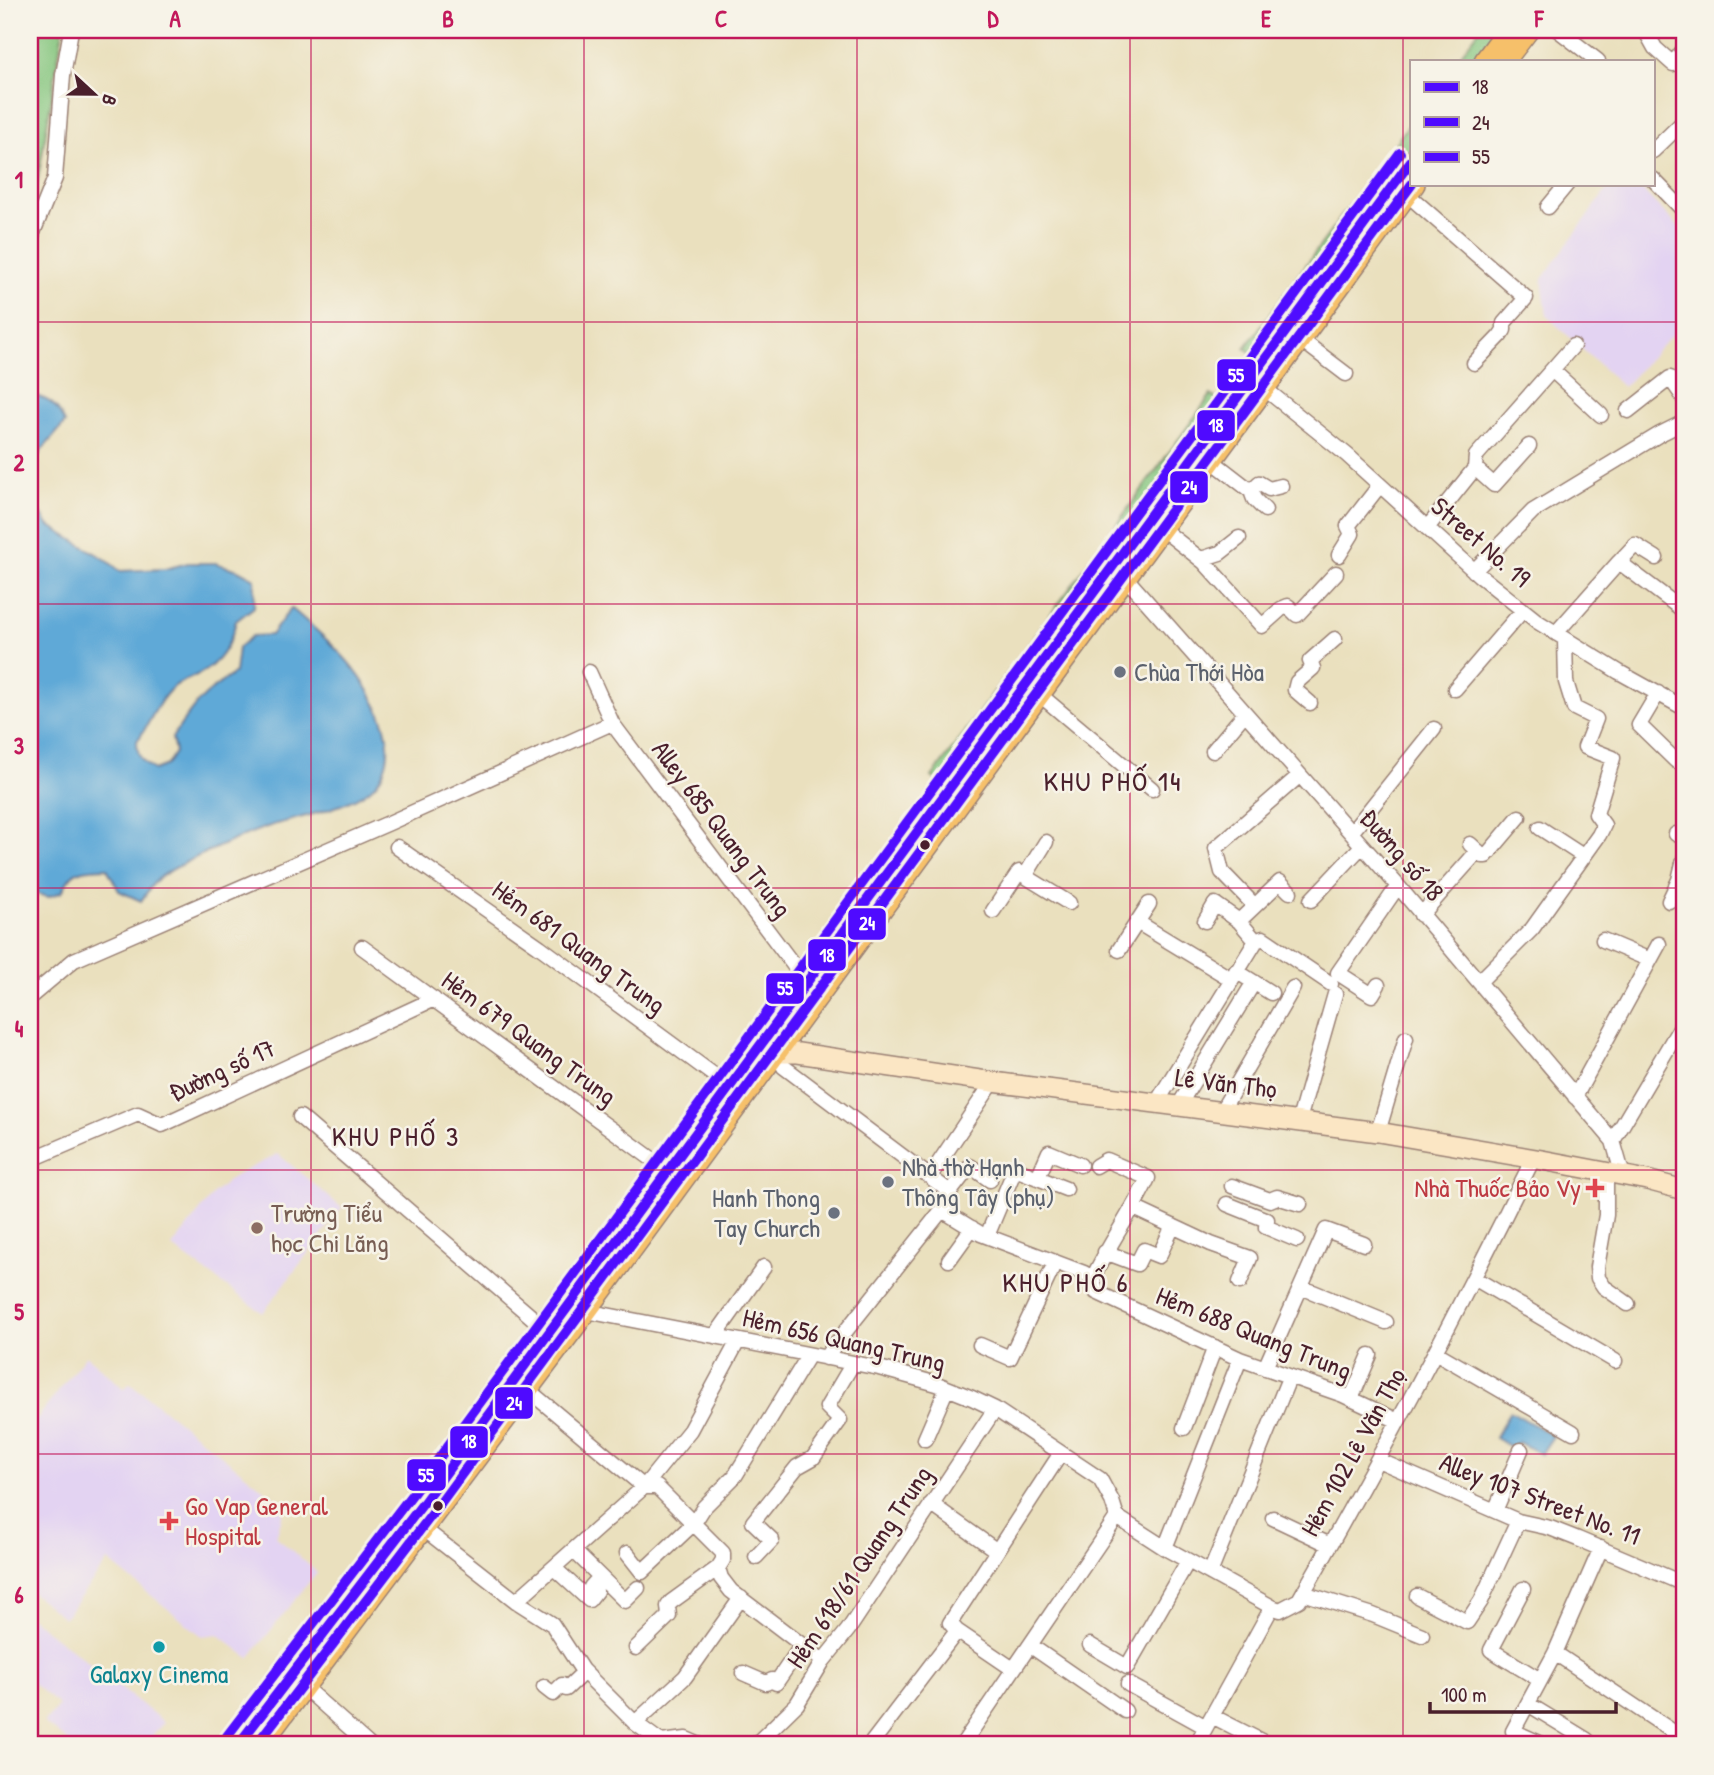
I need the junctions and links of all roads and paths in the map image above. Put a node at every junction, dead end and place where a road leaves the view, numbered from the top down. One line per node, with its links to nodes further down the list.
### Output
1 (71, 30): 17 (street)
2 (1528, 30): 6 (main road)
3 (1558, 30): 8 (street)
4 (1645, 30): 5 (street)
5 (1684, 49)
6 (1512, 51): 7 (main road)
7 (1488, 60)
8 (1597, 60)
9 (1684, 121): 10 (street)
10 (1654, 150)
11 (1410, 162): 23 (main road)
12 (1654, 180): 16 (street)
13 (1565, 186): 15 (street)
14 (1410, 189): 18 (main road); 20 (street)
15 (1548, 207)
16 (1683, 208)
17 (30, 240)
18 (1300, 339): 22 (street); 23 (main road)
19 (1573, 346): 21 (street)
20 (1474, 363)
21 (1552, 370): 26 (street); 30 (street)
22 (1346, 374)
23 (1257, 383): 29 (main road); 32 (street, Street No. 19); 42 (main road)
24 (1684, 398): 25 (street)
25 (1628, 411)
26 (1601, 415)
27 (1684, 422): 43 (street)
28 (1529, 446): 30 (street)
29 (1211, 460): 33 (street); 35 (main road)
30 (1475, 468): 36 (street)
31 (1281, 485): 33 (street)
32 (1380, 485): 36 (street, Street No. 19); 38 (street)
33 (1251, 491): 34 (street)
34 (1265, 510)
35 (1161, 528): 40 (street); 42 (main road)
36 (1427, 528): 43 (street, Street No. 19)
37 (1239, 538): 40 (street)
38 (1339, 555)
39 (1656, 558): 41 (street)
40 (1201, 559): 44 (street)
41 (1619, 562): 45 (street); 47 (street)
42 (1119, 571): 52 (main road); 55 (street, Đường số 18); 62 (main road)
43 (1474, 571): 46 (street, Street No. 19)
44 (1336, 573)
45 (1682, 606)
46 (1523, 610): 47 (street, Street No. 19); 50 (street)
47 (1561, 636): 51 (street, Street No. 19); 69 (street)
48 (1335, 639): 53 (street)
49 (589, 672): 56 (street, Alley 685 Quang Trung)
50 (1455, 689)
51 (1658, 693): 54 (street, Street No. 19); 59 (street)
52 (1039, 694): 61 (street); 62 (main road)
53 (1310, 704)
54 (1684, 708)
55 (1245, 713): 58 (street); 60 (street, Đường số 18)
56 (612, 723): 93 (street, Alley 685 Quang Trung); 98 (street)
57 (1434, 729): 65 (street)
58 (1213, 751)
59 (1676, 761)
60 (1300, 775): 65 (street, Đường số 18); 78 (street)
61 (1152, 789)
62 (946, 808): 93 (main road); 102 (main road)
63 (1519, 817): 80 (street)
64 (1540, 828): 69 (street)
65 (1351, 833): 67 (street, Đường số 18)
66 (1046, 842): 71 (street)
67 (1362, 846): 72 (street, Đường số 18); 74 (street)
68 (397, 847): 104 (street, Hẻm 681 Quang Trung)
69 (1583, 856): 92 (street)
70 (1684, 859): 75 (street)
71 (1026, 876): 76 (street); 79 (street)
72 (1398, 886): 80 (street, Đường số 18); 94 (street)
73 (1290, 892): 78 (street)
74 (1311, 900)
75 (1669, 901)
76 (1069, 903)
77 (1149, 904): 83 (street)
78 (1254, 905): 82 (street)
79 (993, 911)
80 (1421, 915): 92 (street, Đường số 18)
81 (1205, 921): 82 (street)
82 (1240, 921): 85 (street)
83 (1137, 922): 88 (street); 90 (street)
84 (1604, 940): 89 (street)
85 (1256, 942): 90 (street); 94 (street)
86 (1659, 944): 89 (street)
87 (362, 947): 99 (street, Hẻm 679 Quang Trung)
88 (1119, 950)
89 (1650, 960): 105 (street)
90 (1234, 975): 91 (street); 106 (street)
91 (1254, 982): 97 (street); 107 (street)
92 (1479, 982): 105 (street, Đường số 18)
93 (807, 983): 102 (main road)
94 (1335, 983): 95 (street); 110 (street)
95 (1378, 985)
96 (1293, 988): 108 (street)
97 (1271, 993)
98 (30, 997)
99 (434, 999): 114 (street, Đường số 17); 117 (street, Hẻm 679 Quang Trung)
100 (1684, 1021): 112 (street)
101 (1406, 1038): 111 (street)
102 (767, 1051): 103 (main road, Lê Văn Thọ); 104 (main road); 119 (street); 144 (main road)
103 (993, 1082): 106 (main road, Lê Văn Thọ); 119 (street)
104 (730, 1087): 117 (main road)
105 (1575, 1097): 112 (street, Đường số 18)
106 (1157, 1102): 107 (main road, Lê Văn Thọ)
107 (1179, 1105): 108 (main road, Lê Văn Thọ)
108 (1222, 1110): 110 (main road, Lê Văn Thọ)
109 (300, 1117): 146 (street)
110 (1299, 1120): 111 (main road, Lê Văn Thọ)
111 (1378, 1132): 113 (main road, Lê Văn Thọ)
112 (1613, 1141): 118 (street, Đường số 18)
113 (1534, 1159): 118 (main road, Lê Văn Thọ); 140 (street, Hẻm 102 Lê Văn Thọ)
114 (30, 1160)
115 (1080, 1165): 120 (street)
116 (1096, 1166): 128 (street)
117 (667, 1170): 146 (main road)
118 (1615, 1174): 124 (main road, Lê Văn Thọ); 143 (street, Đường số 18)
119 (930, 1176): 125 (street)
120 (1038, 1177): 123 (street); 132 (street)
121 (990, 1180): 125 (street)
122 (1232, 1186): 127 (street)
123 (1066, 1189)
124 (1684, 1190)
125 (950, 1192): 129 (street)
126 (1227, 1204): 133 (street)
127 (1300, 1204)
128 (1134, 1208): 130 (street); 135 (street)
129 (942, 1210): 131 (street, Hẻm 688 Quang Trung); 154 (street)
130 (1173, 1226): 135 (street); 141 (street)
131 (972, 1228): 132 (street, Hẻm 688 Quang Trung); 136 (street)
132 (987, 1236): 137 (street, Hẻm 688 Quang Trung)
133 (1297, 1240)
134 (1364, 1244): 142 (street)
135 (1105, 1252): 139 (street)
136 (948, 1260)
137 (1055, 1263): 139 (street, Hẻm 688 Quang Trung); 149 (street)
138 (764, 1267): 147 (street)
139 (1093, 1278): 150 (street, Hẻm 688 Quang Trung)
140 (1474, 1278): 151 (street, Hẻm 102 Lê Văn Thọ); 156 (street)
141 (1240, 1282)
142 (1301, 1287): 145 (street); 158 (street)
143 (1628, 1304)
144 (586, 1311): 147 (street, Hẻm 656 Quang Trung); 161 (main road)
145 (1386, 1322)
146 (549, 1332): 164 (main road)
147 (715, 1336): 148 (street, Hẻm 656 Quang Trung)
148 (738, 1341): 152 (street, Hẻm 656 Quang Trung); 172 (street)
149 (980, 1345)
150 (1215, 1347): 155 (street, Hẻm 688 Quang Trung); 166 (street)
151 (1435, 1352): 165 (street, Hẻm 102 Lê Văn Thọ); 167 (street)
152 (809, 1355): 154 (street, Hẻm 656 Quang Trung); 178 (street)
153 (1370, 1355): 162 (street)
154 (825, 1358): 157 (street, Hẻm 656 Quang Trung)
155 (1240, 1359): 158 (street, Hẻm 688 Quang Trung); 181 (street)
156 (1615, 1361)
157 (852, 1363): 160 (street, Hẻm 656 Quang Trung); 186 (street)
158 (1265, 1368): 159 (street, Hẻm 688 Quang Trung)
159 (1289, 1378): 162 (street, Hẻm 688 Quang Trung); 190 (street)
160 (947, 1388): 163 (street, Hẻm 656 Quang Trung); 168 (street)
161 (527, 1389): 164 (main road); 172 (street)
162 (1351, 1399): 165 (street, Hẻm 688 Quang Trung)
163 (995, 1409): 170 (street, Hẻm 656 Quang Trung); 173 (street, Hẻm 618/61 Quang Trung)
164 (497, 1419): 179 (main road); 212 (main road)
165 (1398, 1422): 171 (street, Hẻm 102 Lê Văn Thọ)
166 (1184, 1428)
167 (1573, 1432)
168 (925, 1438)
169 (1521, 1450): 174 (street)
170 (1061, 1453): 175 (street, Hẻm 656 Quang Trung); 184 (street)
171 (1378, 1460): 174 (street, Alley 107 Street No. 11); 180 (street, Hẻm 102 Lê Văn Thọ)
172 (644, 1487): 178 (street); 183 (street)
173 (931, 1504): 184 (street); 207 (street, Hẻm 618/61 Quang Trung)
174 (1495, 1511): 177 (street, Alley 107 Street No. 11)
175 (1117, 1517): 181 (street); 204 (street)
176 (1273, 1518): 180 (street)
177 (1518, 1521): 182 (street, Alley 107 Street No. 11); 196 (street)
178 (694, 1522): 185 (street); 189 (street)
179 (424, 1529): 198 (street); 212 (main road)
180 (1330, 1545): 195 (street, Hẻm 102 Lê Văn Thọ)
181 (1164, 1548): 187 (street)
182 (1601, 1548): 192 (street, Alley 107 Street No. 11); 206 (street)
183 (573, 1550): 188 (street); 191 (street)
184 (997, 1550): 200 (street)
185 (627, 1553)
186 (756, 1557)
187 (1188, 1561): 190 (street); 203 (street)
188 (554, 1568): 191 (street); 198 (street)
189 (718, 1568): 197 (street); 205 (street)
190 (1210, 1573): 199 (street)
191 (600, 1577): 193 (street)
192 (1684, 1584)
193 (638, 1588)
194 (1523, 1589): 211 (street)
195 (1303, 1593): 199 (street); 201 (street)
196 (1417, 1596)
197 (741, 1598): 202 (street); 218 (street)
198 (516, 1601): 209 (street)
199 (1272, 1607): 217 (street)
200 (957, 1631): 208 (street); 227 (street)
201 (1422, 1635)
202 (802, 1645): 207 (street); 210 (street)
203 (1090, 1645)
204 (1031, 1646): 208 (street); 216 (street)
205 (636, 1648)
206 (1555, 1653): 211 (street); 219 (street)
207 (823, 1661): 226 (street, Hẻm 618/61 Quang Trung)
208 (1013, 1669): 228 (street)
209 (584, 1672): 214 (street); 218 (street)
210 (743, 1673)
211 (1540, 1680): 215 (street)
212 (299, 1683): 222 (main road); 223 (main road); 224 (street)
213 (1128, 1684): 217 (street)
214 (544, 1687)
215 (1528, 1704): 220 (street); 231 (street)
216 (1125, 1711)
217 (1209, 1722): 229 (street); 230 (street)
218 (635, 1723): 221 (street)
219 (1684, 1739)
220 (1587, 1740)
221 (670, 1744): 225 (street)
222 (238, 1745)
223 (260, 1745)
224 (369, 1745)
225 (700, 1745)
226 (755, 1745)
227 (870, 1745)
228 (962, 1745)
229 (1196, 1745)
230 (1269, 1745)
231 (1544, 1745)

